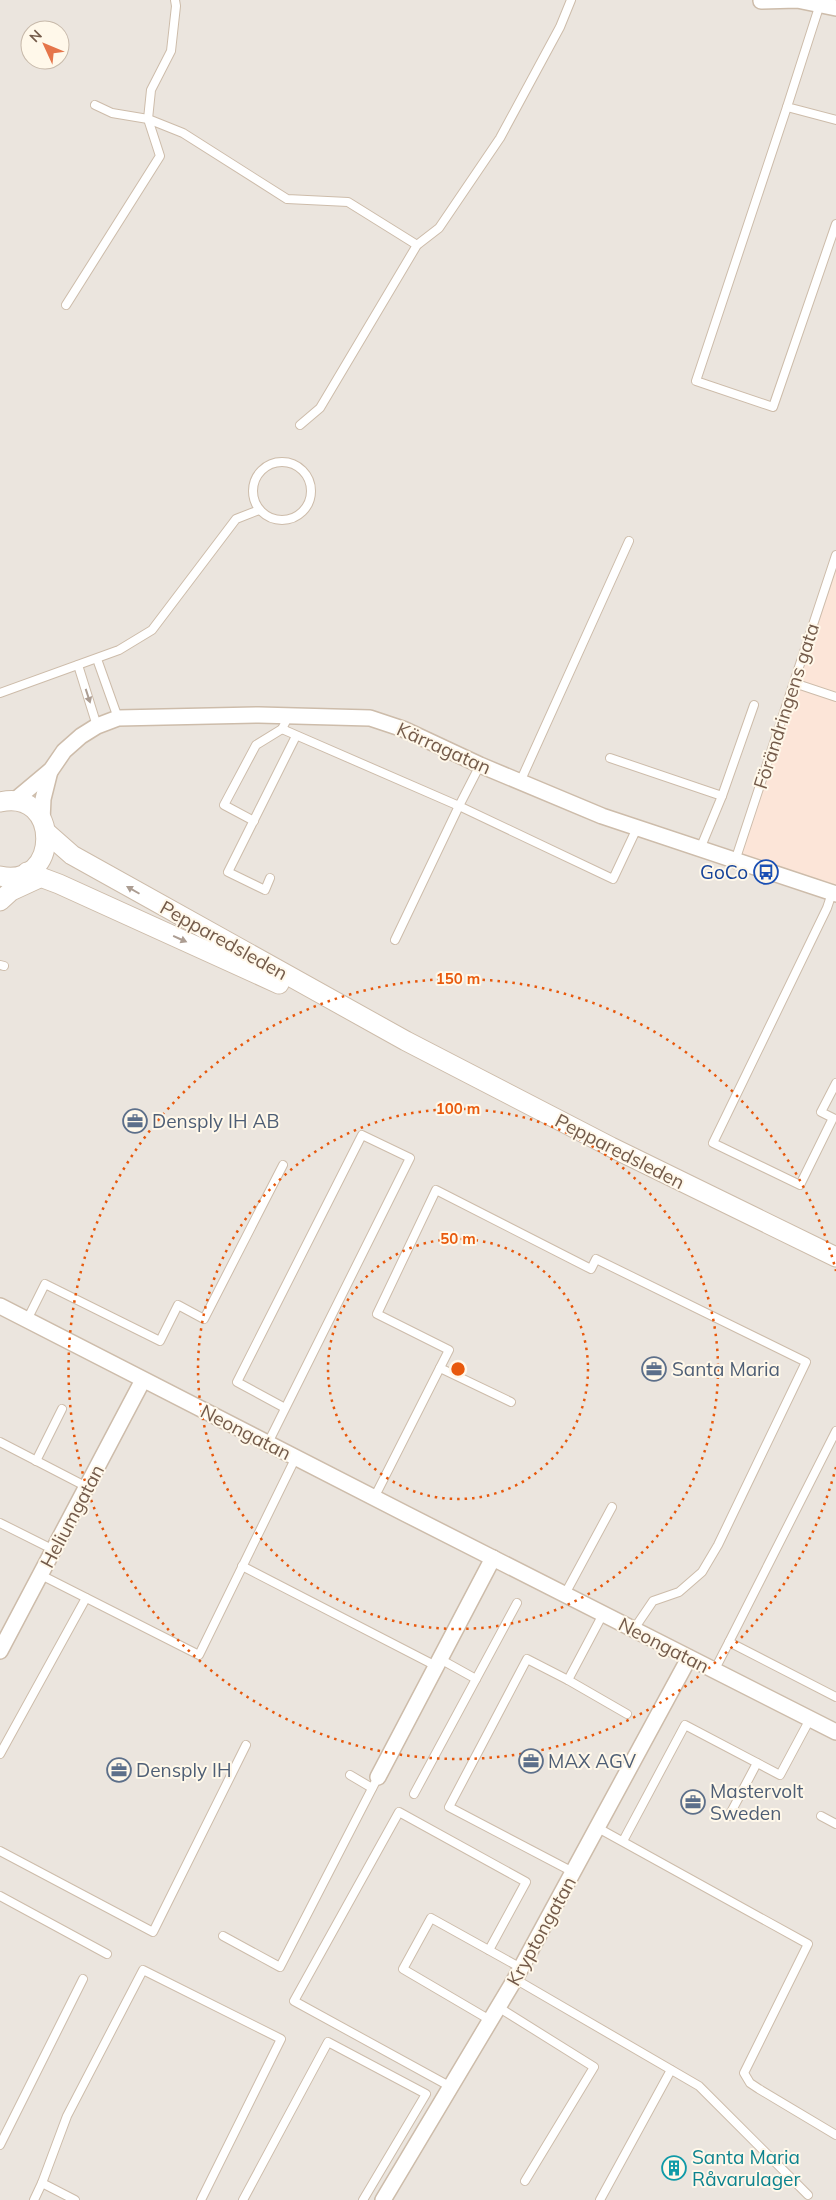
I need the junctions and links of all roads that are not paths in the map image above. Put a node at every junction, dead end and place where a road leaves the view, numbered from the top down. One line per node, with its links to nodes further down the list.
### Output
1 (175, 0): 8 (lane)
2 (571, 0): 11 (lane)
3 (761, 1): 4 (street)
4 (820, 4): 5 (street); 7 (lane)
5 (836, 8)
6 (95, 105): 8 (lane)
7 (787, 107): 9 (lane); 10 (lane)
8 (148, 119): 11 (lane); 12 (lane)
9 (836, 120)
10 (836, 224)
11 (417, 244): 13 (lane)
12 (66, 305)
13 (300, 425)
14 (259, 510): 14 (lane); 17 (lane)
15 (629, 541): 31 (lane)
16 (836, 555): 19 (lane, Förändringens gata)
17 (97, 658): 18 (lane); 24 (lane)
18 (78, 665): 20 (lane); 25 (lane, one-way to 25)
19 (794, 683): 21 (lane); 39 (lane, Förändringens gata)
20 (0, 693)
21 (836, 697)
22 (754, 705): 32 (lane)
23 (289, 715): 24 (street, Kärragatan); 26 (lane); 29 (street, Kärragatan)
24 (118, 718): 25 (street, Kärragatan)
25 (97, 726): 30 (street, Kärragatan)
26 (282, 729): 27 (lane); 35 (lane)
27 (296, 736): 34 (lane); 35 (lane)
28 (610, 758): 32 (lane)
29 (480, 765): 31 (street, Kärragatan); 34 (lane)
30 (50, 770): 33 (street, Kärragatan); 36 (street, Kärragatan)
31 (520, 782): 37 (street, Kärragatan)
32 (722, 796): 38 (lane)
33 (7, 801): 36 (street, Pepparedsleden)
34 (459, 806): 37 (lane); 45 (lane)
35 (254, 821): 42 (lane)
36 (44, 826): 40 (street); 46 (street, Pepparedsleden, one-way to 36)
37 (637, 828): 38 (street, Kärragatan)
38 (700, 850): 39 (street, Kärragatan)
39 (735, 861): 43 (street, Kärragatan)
40 (33, 875): 41 (street); 44 (street); 46 (street, Pepparedsleden, one-way to 46)
41 (1, 877)
42 (270, 878)
43 (834, 893): 47 (lane)
44 (0, 901)
45 (395, 940)
46 (406, 1041): 49 (street, Pepparedsleden)
47 (836, 1083)
48 (283, 1165): 51 (lane)
49 (836, 1257)
50 (0, 1306): 51 (street, Neongatan)
51 (27, 1320): 53 (street, Neongatan)
52 (440, 1368): 54 (lane); 63 (lane); 74 (lane)
53 (143, 1380): 59 (street, Neongatan); 62 (street, Heliumgatan)
54 (510, 1402)
55 (285, 1408): 55 (lane); 59 (lane)
56 (62, 1409): 61 (lane)
57 (836, 1431): 75 (lane)
58 (0, 1442): 61 (lane)
59 (268, 1443): 60 (street, Neongatan)
60 (296, 1458): 63 (street, Neongatan); 68 (lane)
61 (36, 1461): 62 (lane)
62 (87, 1487): 66 (street, Heliumgatan)
63 (374, 1498): 67 (street, Neongatan)
64 (612, 1507): 70 (lane)
65 (0, 1523): 66 (lane)
66 (54, 1550): 69 (street, Heliumgatan)
67 (493, 1558): 70 (street, Neongatan); 78 (street)
68 (242, 1566): 71 (lane); 78 (lane)
69 (41, 1575): 71 (lane); 76 (street, Heliumgatan)
70 (565, 1594): 73 (street, Neongatan)
71 (86, 1598): 87 (lane)
72 (517, 1603): 80 (lane)
73 (603, 1614): 74 (street, Neongatan); 81 (lane)
74 (634, 1629): 77 (street, Neongatan)
75 (729, 1642): 79 (lane); 82 (lane)
76 (1, 1648)
77 (689, 1658): 79 (street, Neongatan); 95 (street, Kryptongatan)
78 (438, 1662): 80 (lane); 90 (street)
79 (714, 1671): 84 (street, Neongatan)
80 (476, 1678): 91 (lane)
81 (568, 1680): 83 (lane); 98 (lane)
82 (836, 1697)
83 (627, 1714)
84 (810, 1719): 85 (street, Neongatan); 88 (lane)
85 (836, 1732)
86 (246, 1745): 97 (lane)
87 (0, 1754)
88 (757, 1763): 92 (lane); 96 (lane)
89 (350, 1775): 90 (lane)
90 (375, 1783): 100 (lane)
91 (414, 1794)
92 (729, 1816)
93 (820, 1816): 94 (lane)
94 (836, 1824)
95 (598, 1828): 96 (lane); 98 (street, Kryptongatan)
96 (623, 1842): 109 (lane)
97 (0, 1851)
98 (573, 1872): 103 (street, Kryptongatan)
99 (0, 1896): 102 (lane)
100 (223, 1936)
101 (488, 1950): 103 (lane); 106 (lane); 108 (lane)
102 (108, 1954)
103 (518, 1973): 105 (street, Kryptongatan); 107 (lane)
104 (84, 1979): 110 (lane)
105 (498, 2007): 106 (street, Kryptongatan); 111 (lane)
106 (490, 2020): 108 (street, Kryptongatan)
107 (671, 2070): 113 (lane); 120 (lane)
108 (450, 2088): 119 (street, Kryptongatan)
109 (836, 2135)
110 (0, 2145)
111 (525, 2181)
112 (42, 2183): 114 (lane); 115 (lane); 116 (lane)
113 (808, 2195)
114 (34, 2200)
115 (75, 2200)
116 (201, 2200)
117 (243, 2200): 118 (lane)
118 (363, 2200)
119 (383, 2200)
120 (600, 2200)

